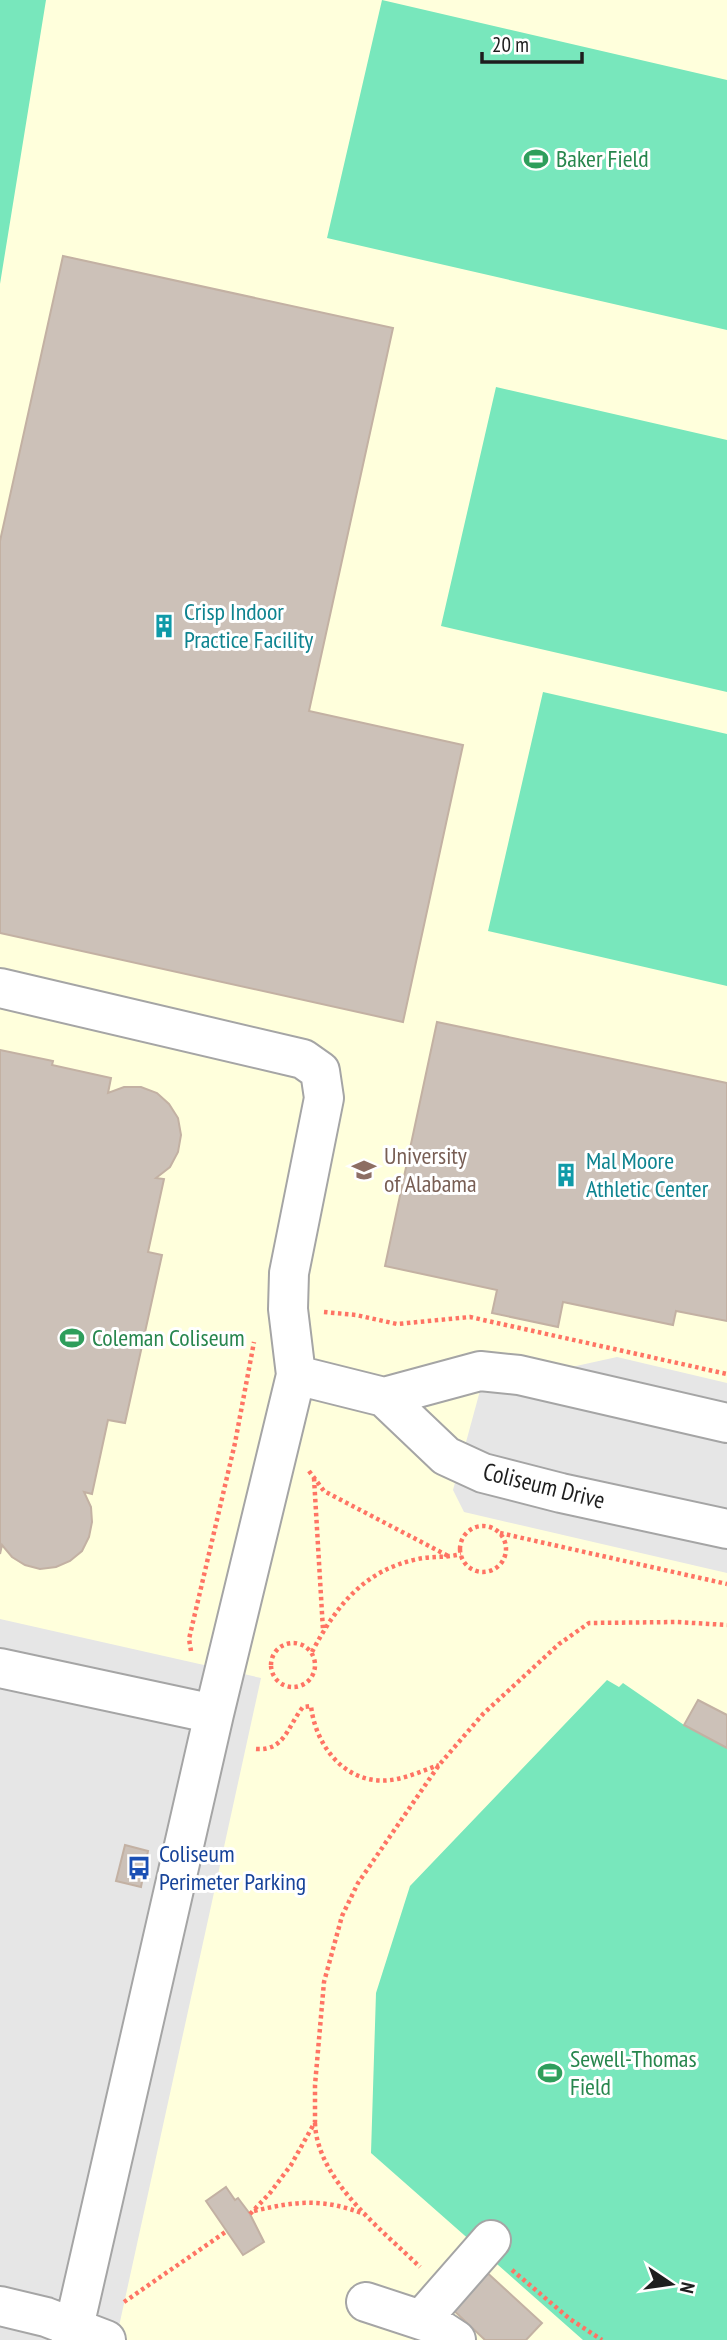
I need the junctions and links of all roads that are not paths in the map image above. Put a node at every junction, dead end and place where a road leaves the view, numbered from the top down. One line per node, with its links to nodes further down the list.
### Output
1 (0, 988): 2 (street)
2 (296, 1375): 3 (street, Coliseum Drive); 7 (street)
3 (384, 1397): 4 (street, Coliseum Drive); 5 (street, Coliseum Drive)
4 (727, 1423)
5 (727, 1529)
6 (0, 1668): 7 (street)
7 (214, 1714): 12 (street)
8 (487, 2243): 11 (street)
9 (366, 2302): 11 (street)
10 (0, 2306): 12 (street)
11 (433, 2306): 13 (street)
12 (84, 2335)
13 (456, 2340)

